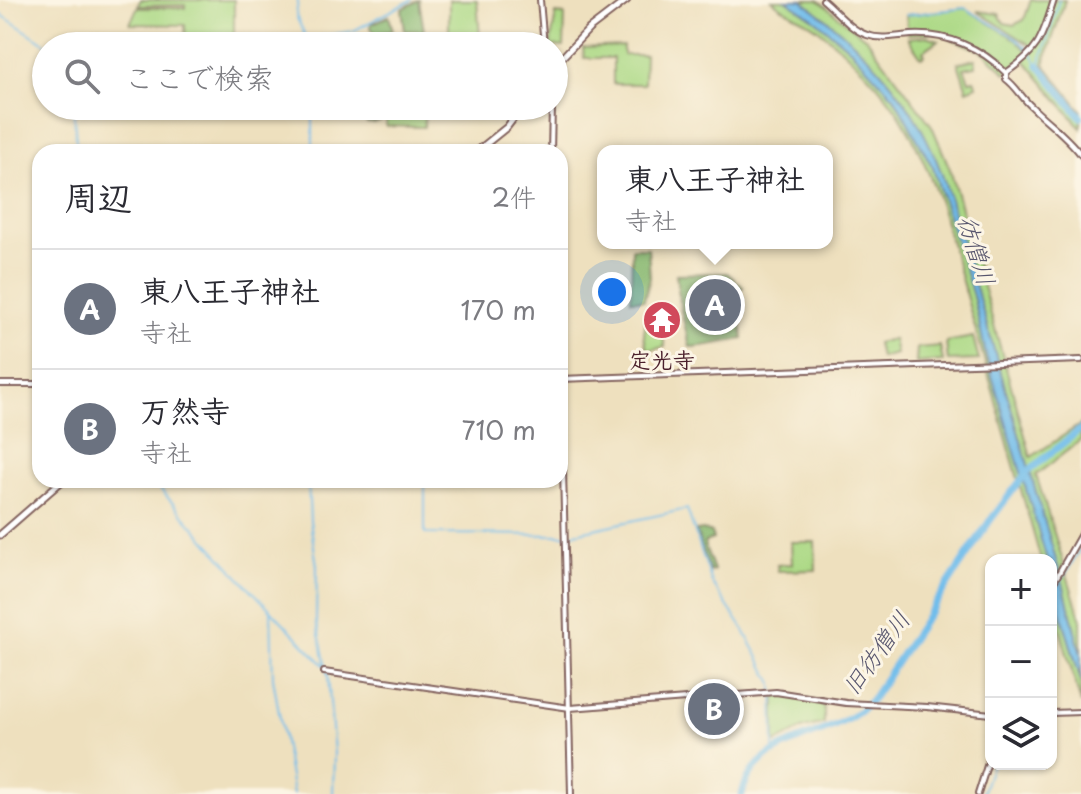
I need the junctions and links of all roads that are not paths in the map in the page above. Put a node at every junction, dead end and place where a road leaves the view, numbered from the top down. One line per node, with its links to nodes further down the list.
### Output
1 (540, 0): 5 (street)
2 (627, 0): 6 (main road)
3 (823, 0): 7 (street)
4 (1054, 0): 7 (street)
5 (543, 32)
6 (568, 51)
7 (1006, 73): 12 (street)
8 (512, 120): 10 (main road)
9 (552, 120): 11 (street)
10 (486, 144)
11 (551, 144)
12 (1081, 155)
13 (1080, 358): 14 (street)
14 (568, 379)
15 (0, 384): 16 (street)
16 (32, 384)
17 (54, 488): 20 (main road)
18 (563, 488): 23 (street)
19 (1081, 534): 21 (street)
20 (0, 535)
21 (1057, 576)
22 (327, 672): 23 (street)
23 (570, 708): 25 (street); 28 (street)
24 (1081, 712): 26 (street)
25 (985, 713)
26 (1057, 713)
27 (986, 770): 29 (street)
28 (571, 794)
29 (978, 794)

